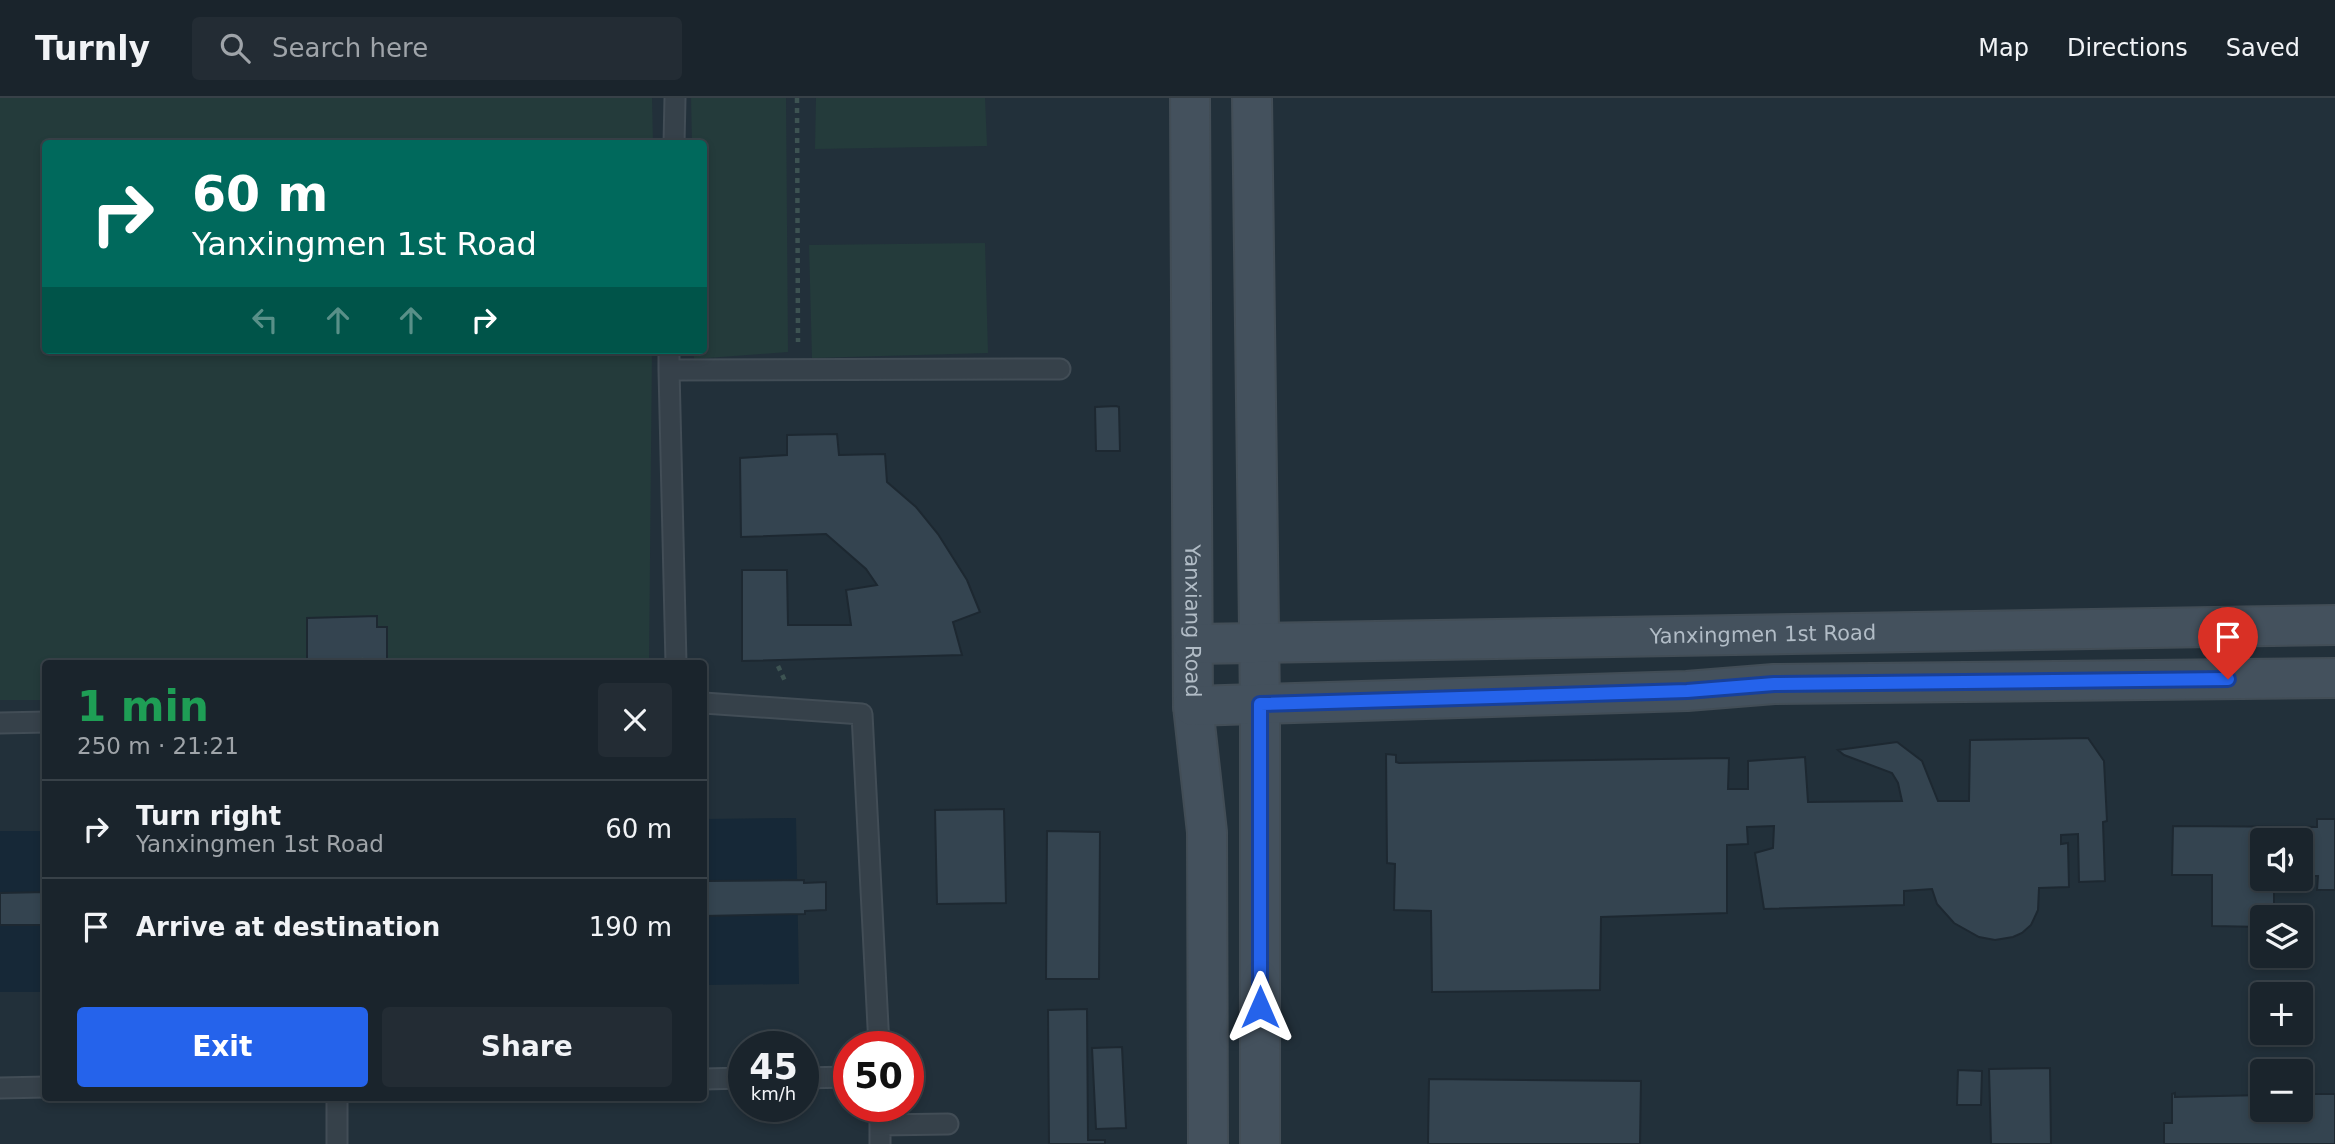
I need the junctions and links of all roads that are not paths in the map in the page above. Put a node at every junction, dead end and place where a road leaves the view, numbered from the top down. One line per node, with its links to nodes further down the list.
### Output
1 (675, 98): 4 (lane)
2 (1190, 98): 9 (street, Yanxiang Road)
3 (1252, 98): 10 (street)
4 (674, 140)
5 (670, 354): 7 (lane)
6 (1060, 369): 7 (lane)
7 (669, 370): 11 (lane)
8 (2335, 625): 10 (street, Yanxingmen 1st Road)
9 (1193, 644): 10 (street, Yanxingmen 1st Road); 15 (street, Yanxiang Road)
10 (1259, 644): 14 (street)
11 (676, 660)
12 (2335, 678): 14 (street)
13 (707, 703): 18 (lane)
14 (1260, 704): 15 (street); 28 (street)
15 (1193, 706): 27 (street, Yanxiang Road)
16 (42, 722): 17 (lane)
17 (0, 723)
18 (878, 1031)
19 (728, 1078): 20 (lane)
20 (707, 1079)
21 (42, 1087): 22 (lane)
22 (0, 1088)
23 (337, 1101): 26 (lane)
24 (947, 1124): 25 (lane)
25 (880, 1125)
26 (337, 1144)
27 (1208, 1144)
28 (1260, 1144)

